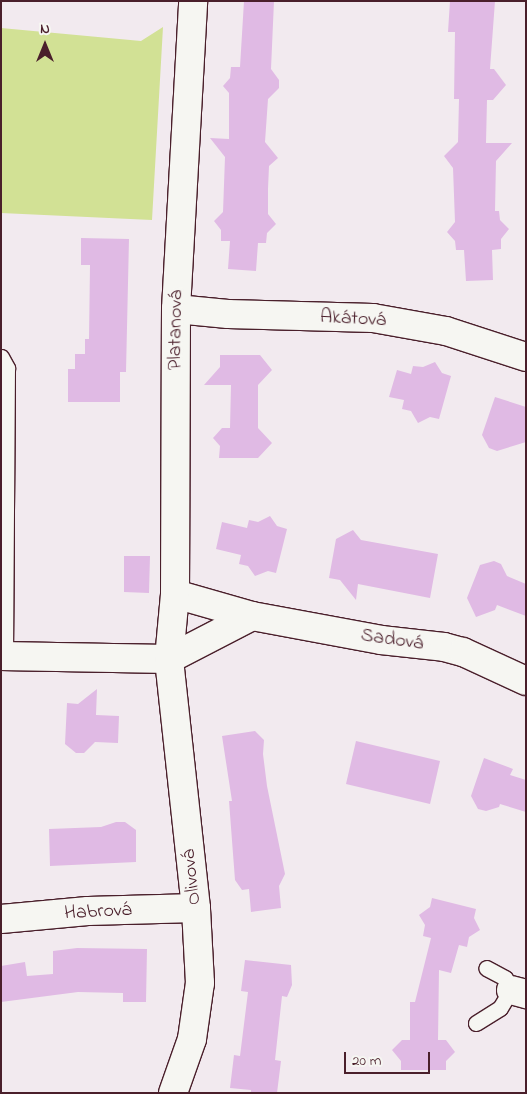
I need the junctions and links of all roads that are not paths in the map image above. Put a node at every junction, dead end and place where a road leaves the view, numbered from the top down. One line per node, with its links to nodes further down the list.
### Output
1 (192, 1): 2 (street, Platanová)
2 (176, 309): 4 (street, Akátová); 6 (street, Platanová)
3 (1, 357): 5 (lane)
4 (526, 357)
5 (4, 441): 8 (lane)
6 (175, 594): 7 (street, Sadová); 9 (street, Platanová)
7 (252, 616): 9 (street); 10 (street, Sadová)
8 (3, 656): 9 (street)
9 (169, 659): 11 (street, Olivová)
10 (526, 681)
11 (196, 908): 12 (street, Habrová); 16 (street, Olivová)
12 (1, 919)
13 (486, 968): 14 (lane)
14 (518, 992): 15 (lane)
15 (476, 1022)
16 (173, 1093)

